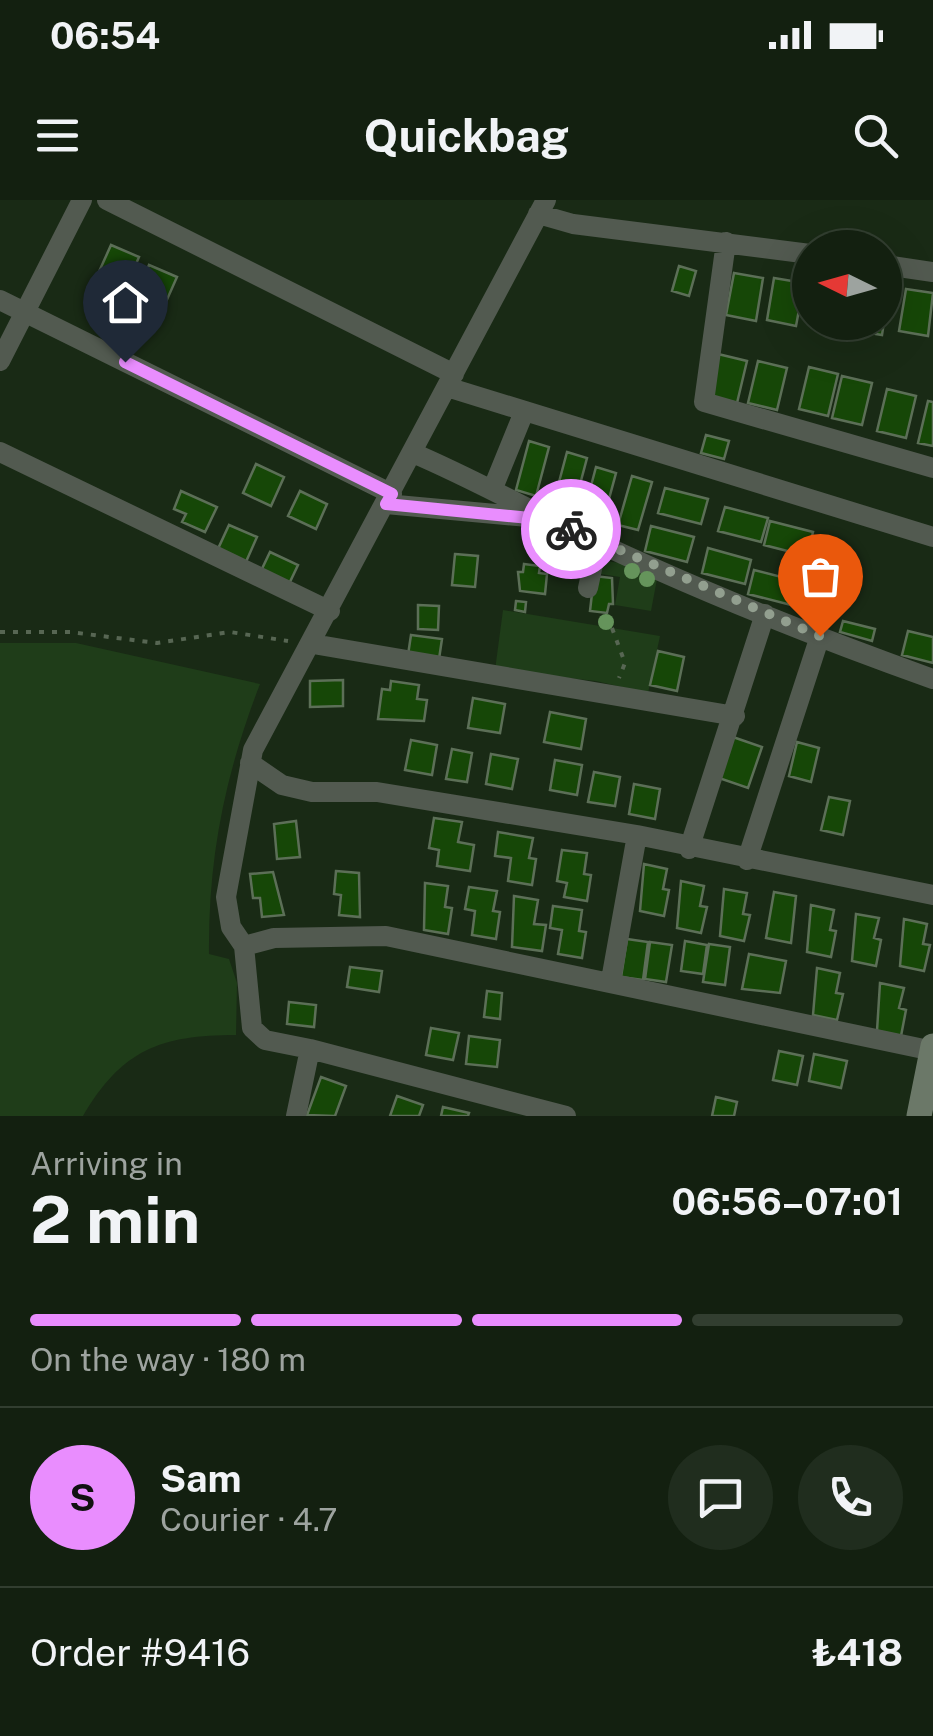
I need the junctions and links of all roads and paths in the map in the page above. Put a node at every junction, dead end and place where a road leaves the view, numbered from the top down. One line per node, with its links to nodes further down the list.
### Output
1 (82, 200): 9 (street)
2 (107, 200): 11 (street)
3 (542, 207): 4 (street); 11 (street)
4 (726, 242): 5 (street); 15 (street)
5 (792, 251)
6 (902, 267): 7 (street)
7 (933, 272)
8 (0, 300): 9 (street)
9 (24, 312): 10 (street); 17 (street)
10 (0, 361)
11 (450, 380): 12 (street); 14 (street)
12 (524, 412): 16 (street); 19 (street)
13 (0, 452): 22 (street)
14 (413, 452): 16 (street); 17 (street)
15 (933, 468)
16 (493, 488): 18 (street)
17 (389, 499): 18 (street); 22 (street)
18 (550, 520): 20 (street)
19 (933, 537)
20 (598, 541): 21 (street); 23 (street)
21 (588, 588)
22 (330, 612): 27 (street)
23 (766, 614): 26 (street); 30 (street)
24 (612, 628): 29 (path)
25 (0, 632): 27 (path)
26 (820, 636): 28 (street); 34 (street)
27 (313, 644): 29 (street); 31 (street)
28 (933, 679)
29 (612, 695): 30 (street)
30 (734, 716): 33 (street)
31 (250, 762): 32 (street); 36 (street)
32 (637, 835): 33 (street); 37 (street)
33 (689, 848): 34 (street)
34 (747, 860): 35 (street)
35 (933, 895)
36 (244, 946): 37 (street); 38 (street)
37 (612, 980): 39 (street)
38 (310, 1049): 40 (street); 41 (street)
39 (933, 1049): 42 (street)
40 (296, 1116)
41 (565, 1116)
42 (919, 1116)

